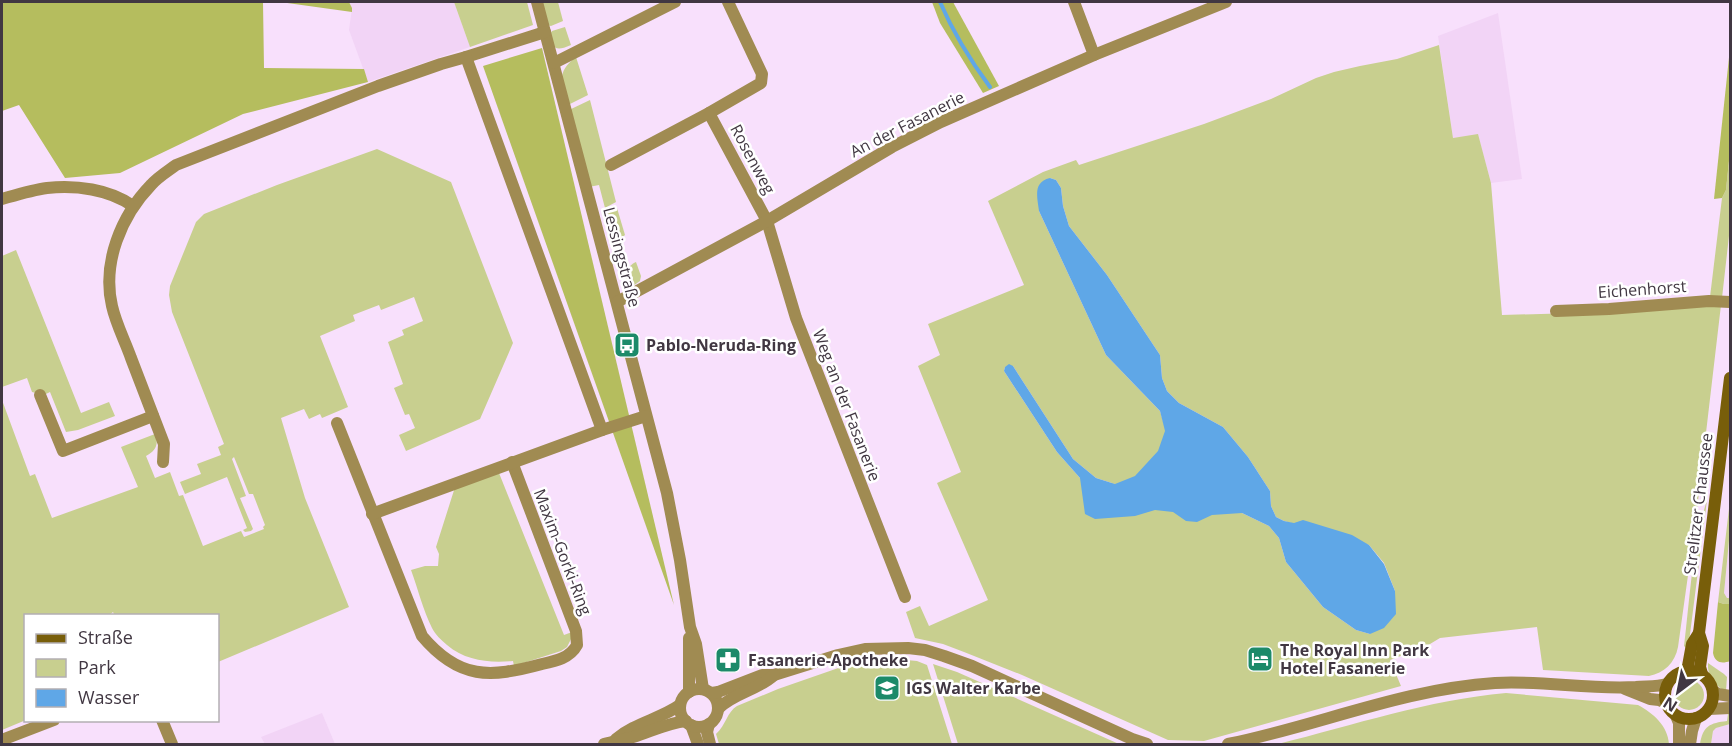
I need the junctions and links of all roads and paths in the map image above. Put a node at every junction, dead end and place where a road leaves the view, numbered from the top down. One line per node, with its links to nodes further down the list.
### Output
1 (537, 2): 6 (street, Lessingstraße)
2 (675, 2): 9 (street)
3 (728, 2): 10 (street, Rosenweg)
4 (1074, 2): 7 (street)
5 (1226, 2): 7 (street, An der Fasanerie)
6 (545, 32): 8 (street); 9 (street, Lessingstraße)
7 (1094, 55): 14 (street, An der Fasanerie)
8 (466, 57): 13 (street); 23 (street)
9 (554, 63): 15 (street, Lessingstraße)
10 (709, 113): 11 (street, Rosenweg); 14 (street, Rosenweg)
11 (611, 165)
12 (2, 199): 13 (street)
13 (133, 206): 20 (street)
14 (767, 221): 15 (street, An der Fasanerie); 27 (street, Weg an der Fasanerie)
15 (617, 302): 21 (street, Lessingstraße)
16 (1731, 302): 17 (street, Eichenhorst)
17 (1556, 310)
18 (1731, 378): 29 (main road, Strelitzer Chaussee)
19 (40, 395): 20 (street)
20 (153, 416): 24 (street)
21 (646, 416): 23 (street); 28 (street, Lessingstraße)
22 (337, 423): 26 (street, Maxim-Gorki-Ring)
23 (602, 430): 25 (street)
24 (164, 462)
25 (512, 462): 26 (street); 26 (street, Maxim-Gorki-Ring)
26 (374, 518)
27 (905, 597)
28 (690, 627): 36 (street, Lessingstraße); 37 (street, Lessingstraße)
29 (1699, 633): 30 (main road, Strelitzer Chaussee); 31 (main road, Strelitzer Chaussee)
30 (1684, 671): 31 (main road); 33 (main road)
31 (1702, 674): 35 (main road)
32 (774, 675): 36 (street); 41 (street); 55 (street)
33 (1667, 684): 34 (street); 39 (main road)
34 (1624, 689): 39 (street); 56 (street)
35 (1713, 690): 38 (street); 43 (main road)
36 (707, 691): 37 (street); 41 (street)
37 (689, 692): 40 (street)
38 (1731, 696)
39 (1666, 703): 44 (main road)
40 (680, 705): 48 (street); 51 (street)
41 (719, 708): 49 (street)
42 (1731, 708): 43 (street)
43 (1709, 709): 45 (main road)
44 (1676, 716): 45 (main road); 57 (street)
45 (1696, 718): 58 (street)
46 (49, 722): 50 (street)
47 (163, 722): 52 (street)
48 (688, 723): 49 (street); 51 (street); 53 (street)
49 (709, 724): 54 (street)
50 (2, 741)
51 (609, 742)
52 (172, 744)
53 (698, 744)
54 (710, 744)
55 (1148, 744)
56 (1228, 744)
57 (1679, 744)
58 (1690, 744)

